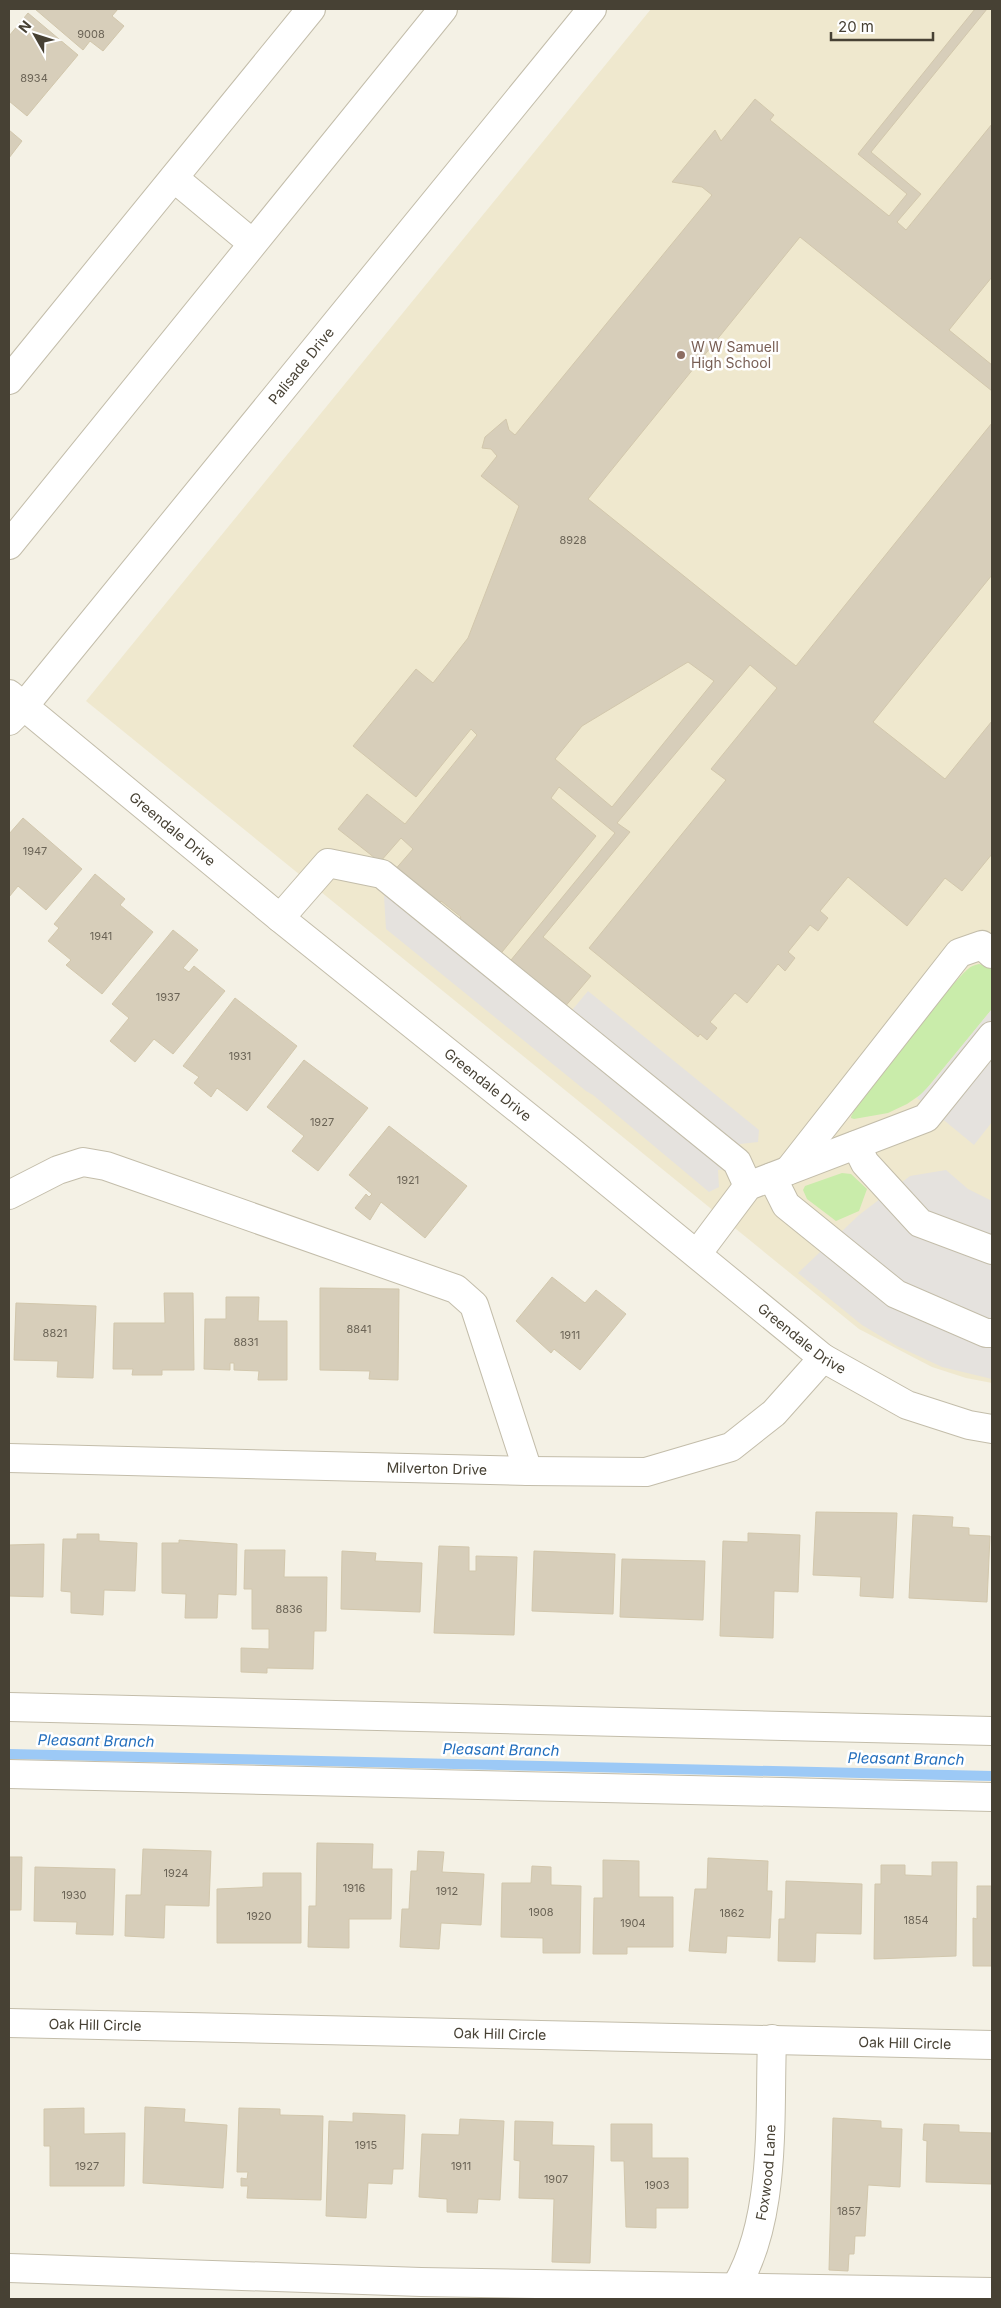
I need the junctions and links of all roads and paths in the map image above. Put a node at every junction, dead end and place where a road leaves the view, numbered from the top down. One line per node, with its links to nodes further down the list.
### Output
1 (311, 9): 4 (street)
2 (443, 9): 5 (street)
3 (592, 9): 8 (street, Palisade Drive)
4 (174, 178): 5 (street); 6 (street)
5 (252, 243): 7 (street)
6 (9, 380)
7 (10, 540)
8 (14, 707): 9 (street, Greendale Drive)
9 (280, 918): 13 (street); 16 (street, Greendale Drive)
10 (992, 954): 13 (street)
11 (992, 1036): 12 (street)
12 (856, 1145): 13 (street); 15 (street)
13 (770, 1178): 16 (street); 17 (street)
14 (9, 1195): 21 (street)
15 (992, 1250)
16 (697, 1254): 18 (street, Greendale Drive)
17 (992, 1333)
18 (823, 1358): 19 (street, Greendale Drive); 21 (street, Milverton Drive)
19 (992, 1429)
20 (9, 1458): 21 (street, Milverton Drive)
21 (528, 1471)
22 (9, 1707): 23 (street)
23 (992, 1731)
24 (9, 1774): 25 (street)
25 (992, 1797)
26 (9, 2023): 27 (street, Oak Hill Circle)
27 (772, 2039): 28 (street, Oak Hill Circle); 32 (street, Foxwood Lane)
28 (992, 2045)
29 (9, 2268): 30 (street)
30 (415, 2291): 32 (street)
31 (992, 2292): 32 (street)
32 (732, 2293)

